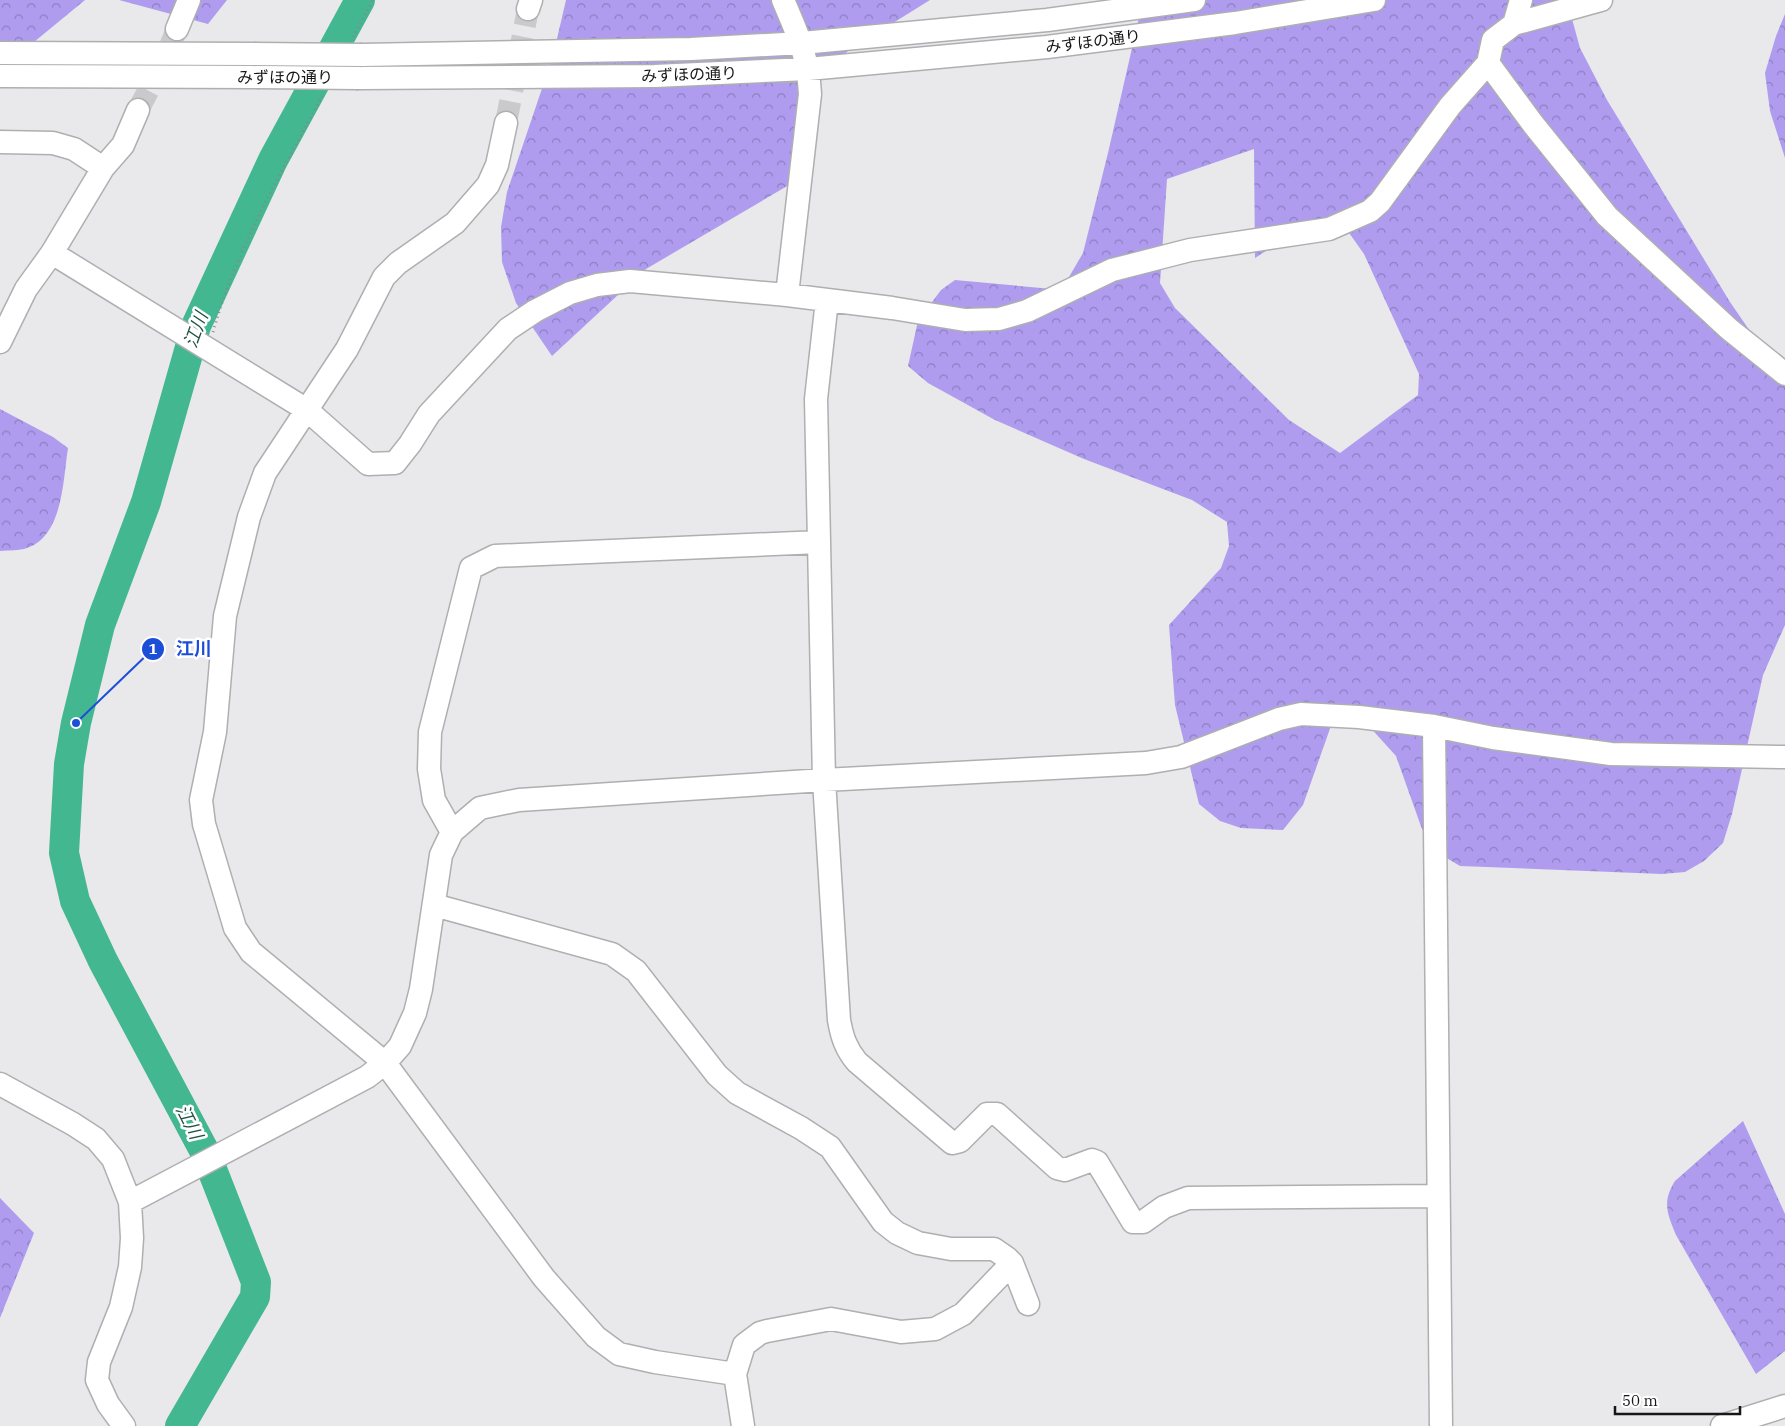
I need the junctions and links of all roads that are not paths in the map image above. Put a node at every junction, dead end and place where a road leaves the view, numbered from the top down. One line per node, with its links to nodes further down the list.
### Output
1 (189, 0): 8 (street)
2 (783, 0): 9 (street)
3 (1194, 0): 9 (street, みずほの通り)
4 (1374, 0): 12 (street, みずほの通り)
5 (1521, 0): 7 (street)
6 (1601, 0): 7 (street)
7 (1514, 24): 11 (street)
8 (177, 29)
9 (802, 43): 10 (street, みずほの通り, bridge); 12 (street)
10 (0, 53)
11 (1488, 64): 20 (street); 22 (street)
12 (808, 69): 13 (street, みずほの通り, bridge); 19 (street)
13 (0, 76)
14 (138, 110): 17 (street)
15 (506, 123): 23 (street)
16 (0, 142): 17 (street)
17 (103, 168): 18 (street)
18 (52, 252): 21 (street); 23 (street)
19 (787, 295): 20 (street); 23 (street)
20 (827, 300): 24 (street)
21 (0, 342)
22 (1785, 374)
23 (307, 410): 30 (street)
24 (819, 542): 27 (street); 28 (street)
25 (1434, 726): 26 (street); 27 (street); 32 (street)
26 (1785, 757)
27 (824, 780): 28 (street); 32 (street)
28 (452, 832): 29 (street)
29 (434, 905): 30 (street); 34 (street)
30 (385, 1063): 33 (street); 36 (street)
31 (0, 1084): 33 (street)
32 (1438, 1196): 40 (street)
33 (130, 1202): 38 (street)
34 (1012, 1263): 35 (street); 36 (street)
35 (1028, 1304)
36 (735, 1374): 39 (street)
37 (1785, 1406): 41 (street)
38 (124, 1426)
39 (743, 1426)
40 (1441, 1426)
41 (1722, 1426)

